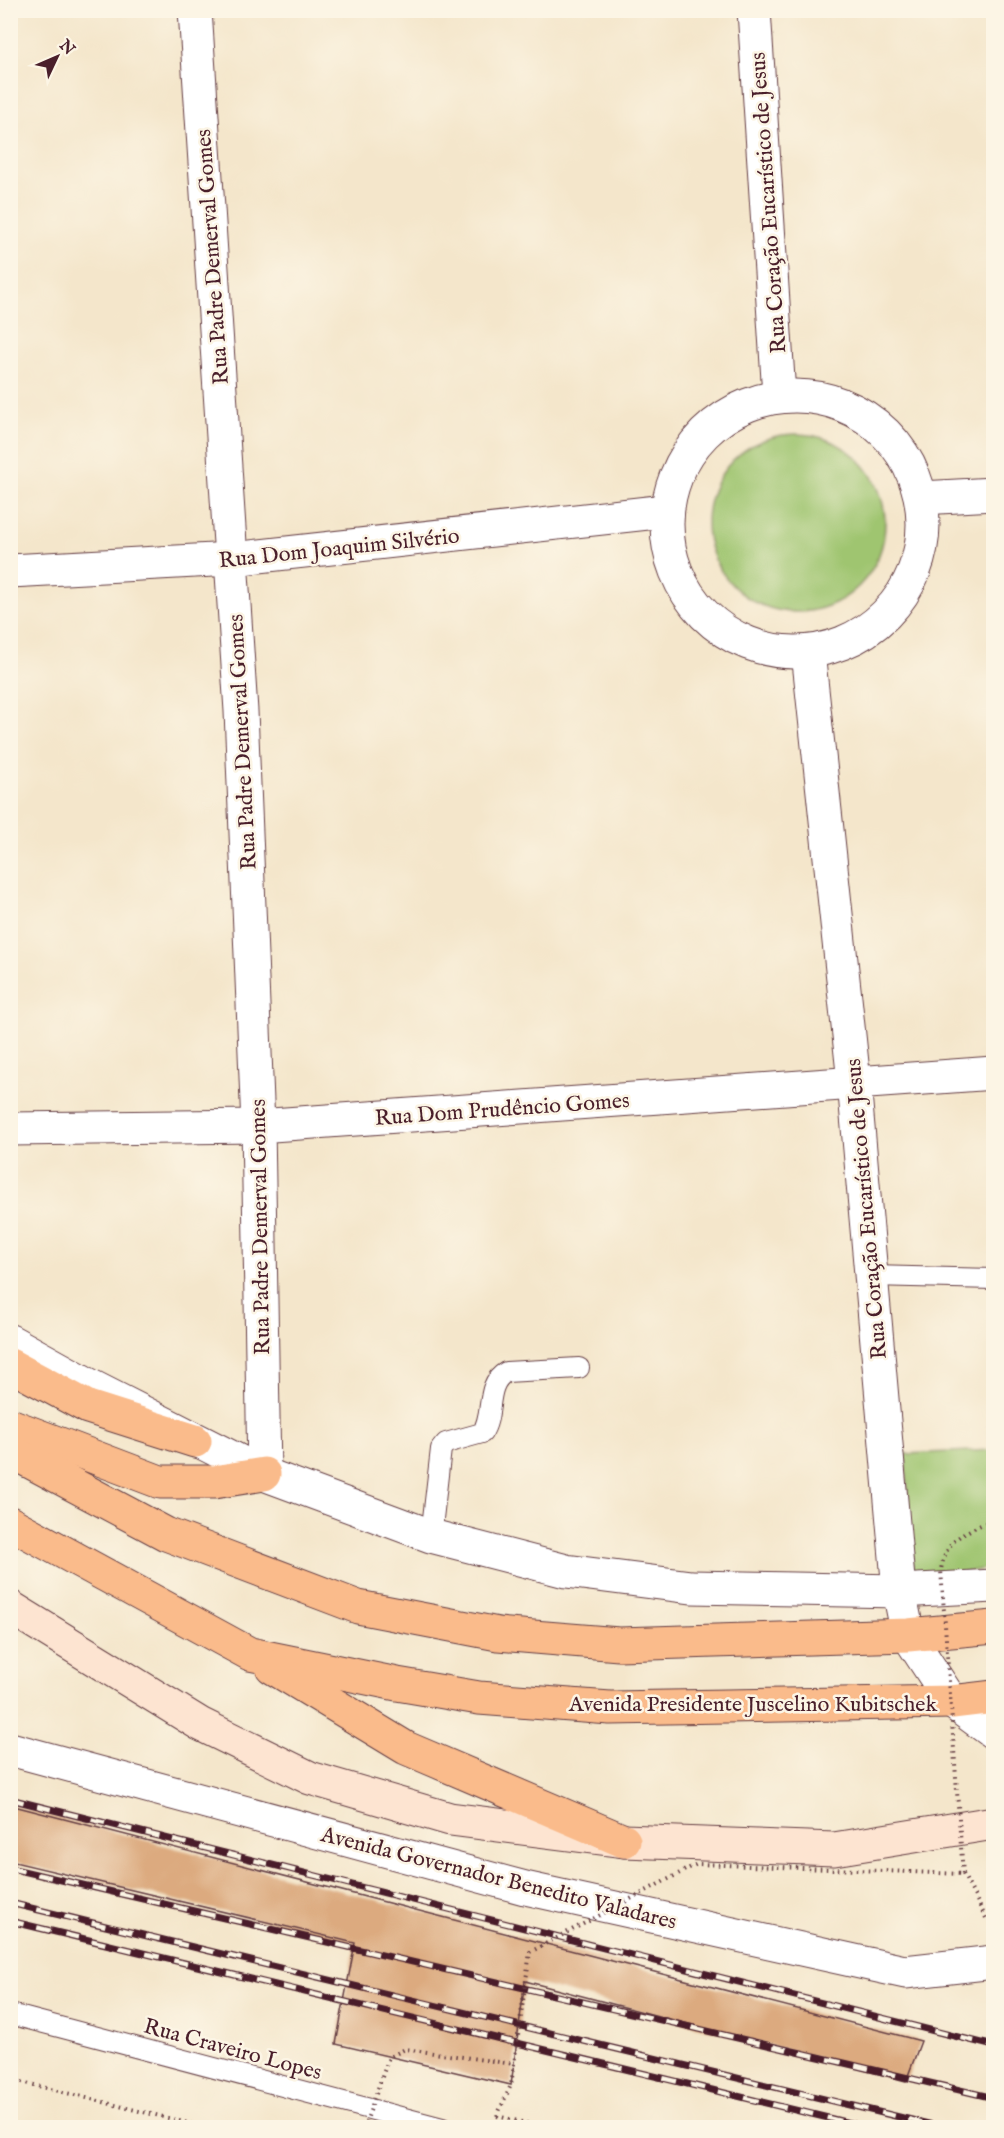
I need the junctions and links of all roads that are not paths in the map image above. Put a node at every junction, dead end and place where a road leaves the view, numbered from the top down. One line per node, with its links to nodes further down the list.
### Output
1 (195, 10): 7 (street, Rua Padre Demerval Gomes)
2 (754, 10): 3 (street, Rua Coração Eucarístico de Jesus)
3 (779, 395): 5 (street); 6 (street)
4 (993, 494): 5 (street)
5 (921, 498): 9 (street)
6 (666, 511): 7 (street, Rua Dom Joaquim Silvério); 9 (street)
7 (232, 559): 8 (street, Rua Dom Joaquim Silvério); 12 (street, Rua Padre Demerval Gomes)
8 (10, 571)
9 (808, 652): 11 (street, Rua Coração Eucarístico de Jesus)
10 (993, 1073): 11 (street, Rua Dom Prudêncio Gomes)
11 (854, 1082): 12 (street, Rua Dom Prudêncio Gomes); 14 (street, Rua Coração Eucarístico de Jesus)
12 (258, 1126): 13 (street, Rua Dom Prudêncio Gomes); 22 (street, Rua Padre Demerval Gomes)
13 (10, 1129)
14 (872, 1276): 15 (lane); 26 (street, Rua Coração Eucarístico de Jesus)
15 (993, 1279)
16 (10, 1341): 20 (street)
17 (10, 1365): 20 (highway)
18 (579, 1368): 24 (lane)
19 (10, 1425): 22 (highway)
20 (195, 1441): 22 (street)
21 (10, 1451): 29 (highway)
22 (264, 1474): 24 (street)
23 (10, 1523): 30 (highway, Avenida Presidente Juscelino Kubitschek)
24 (431, 1536): 26 (street)
25 (993, 1586): 26 (street)
26 (899, 1591): 29 (street, Rua Coração Eucarístico de Jesus)
27 (10, 1607): 36 (main road)
28 (993, 1627): 29 (highway)
29 (908, 1635): 32 (street, Rua Coração Eucarístico de Jesus)
30 (250, 1654): 32 (highway, Avenida Presidente Juscelino Kubitschek); 36 (highway)
31 (993, 1697): 32 (highway, Avenida Presidente Juscelino Kubitschek)
32 (952, 1702): 33 (street, Rua Coração Eucarístico de Jesus)
33 (993, 1733)
34 (10, 1749): 37 (street, Avenida Governador Benedito Valadares)
35 (993, 1823): 36 (main road)
36 (624, 1841)
37 (993, 1962)
38 (10, 2014): 39 (lane, Rua Craveiro Lopes)
39 (442, 2127)

